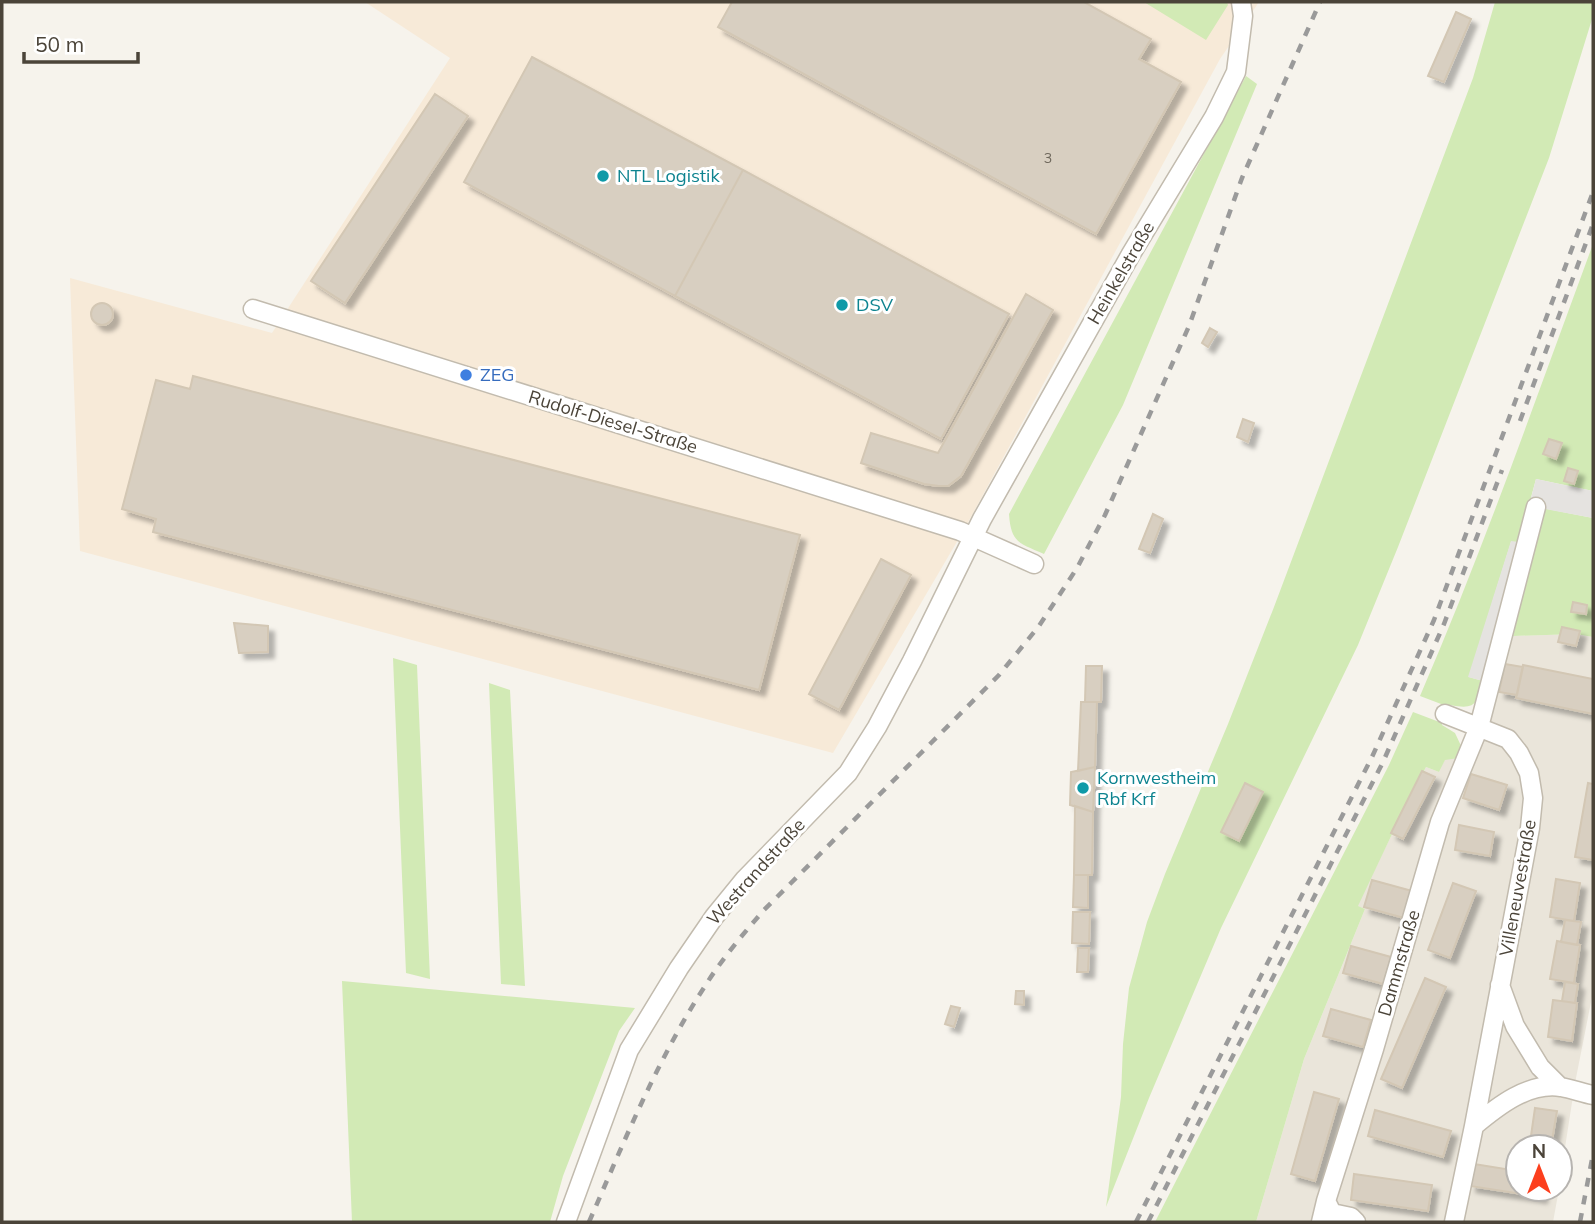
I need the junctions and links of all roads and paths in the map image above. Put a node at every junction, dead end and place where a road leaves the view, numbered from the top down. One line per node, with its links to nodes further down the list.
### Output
1 (1241, 2): 4 (street, Heinkelstraße)
2 (253, 309): 4 (street, Rudolf-Diesel-Straße)
3 (1536, 507): 7 (street, Dammstraße)
4 (972, 536): 5 (street); 12 (street, Westrandstraße)
5 (1034, 564)
6 (1446, 714): 7 (street, Villeneuvestraße)
7 (1479, 727): 8 (street, Villeneuvestraße); 11 (street, Dammstraße)
8 (1500, 985): 9 (street); 10 (street, Villeneuvestraße)
9 (1577, 1091): 10 (street)
10 (1474, 1126): 15 (street, Villeneuvestraße)
11 (1326, 1201): 13 (street, Dammstraße); 14 (street)
12 (566, 1222)
13 (1321, 1222)
14 (1356, 1222)
15 (1454, 1222)

